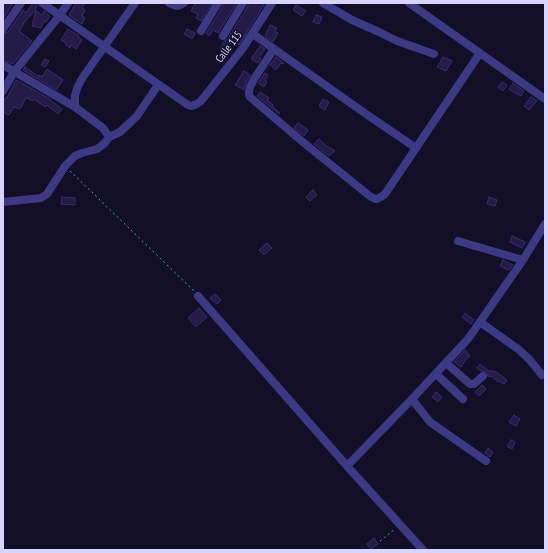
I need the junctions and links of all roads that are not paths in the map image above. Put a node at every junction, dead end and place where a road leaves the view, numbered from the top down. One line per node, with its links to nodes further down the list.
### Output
1 (21, 3): 13 (street)
2 (42, 3): 12 (street)
3 (68, 3): 12 (street)
4 (135, 3): 17 (street)
5 (169, 3): 6 (street)
6 (184, 3)
7 (218, 3): 14 (street)
8 (243, 3): 16 (street)
9 (272, 3): 15 (street, Calle 115)
10 (323, 3): 20 (street)
11 (409, 3): 19 (street)
12 (60, 15): 17 (street); 22 (street)
13 (3, 28)
14 (201, 31)
15 (253, 34): 18 (street); 23 (street, Calle 115)
16 (223, 36)
17 (104, 47): 23 (street); 26 (street)
18 (274, 49): 28 (street); 28 (street)
19 (480, 53): 25 (street); 28 (street)
20 (434, 54)
21 (3, 65): 22 (street)
22 (14, 72): 24 (street); 26 (street)
23 (158, 85): 27 (street)
24 (3, 91)
25 (545, 99)
26 (75, 107): 27 (street)
27 (109, 136): 29 (street)
28 (416, 148)
29 (3, 202)
30 (545, 224): 32 (street)
31 (458, 240): 32 (street)
32 (523, 260): 34 (street)
33 (198, 296): 42 (street)
34 (480, 322): 35 (street); 37 (street)
35 (446, 363): 36 (street); 38 (street)
36 (436, 374): 39 (street); 40 (street)
37 (542, 375)
38 (483, 376)
39 (412, 399): 41 (street); 42 (street)
40 (463, 399)
41 (486, 461)
42 (347, 466): 43 (street)
43 (423, 550)

